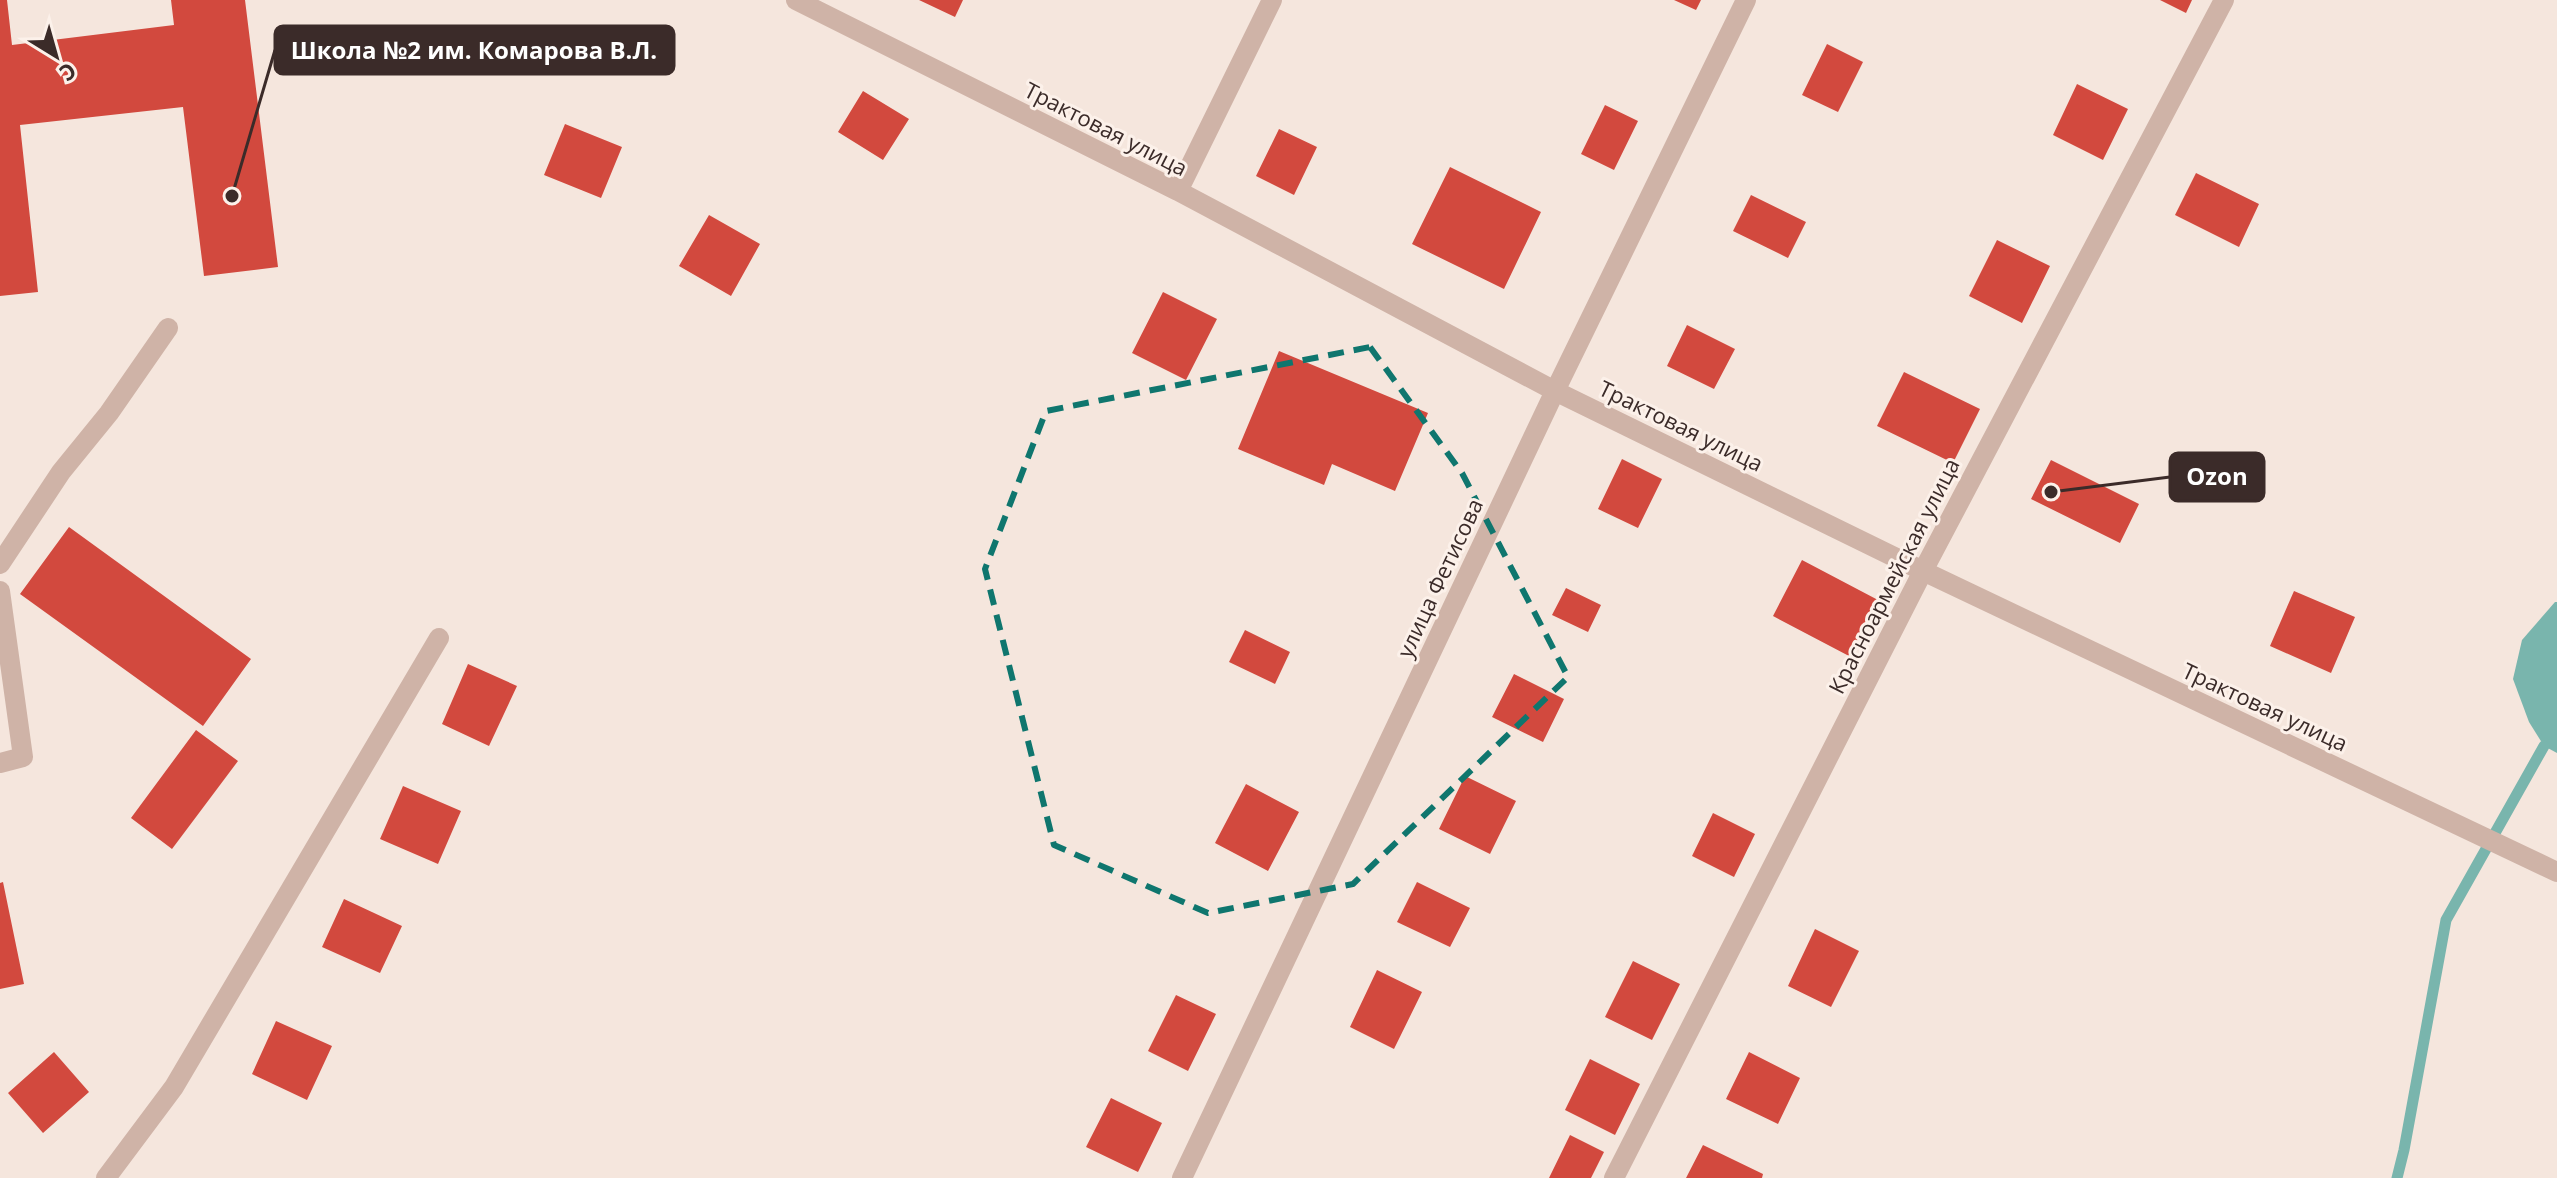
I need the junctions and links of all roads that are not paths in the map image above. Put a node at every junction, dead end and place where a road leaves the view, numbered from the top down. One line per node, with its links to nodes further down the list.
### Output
1 (1272, 0): 5 (street)
2 (1746, 0): 7 (street, улица Фетисова)
3 (2224, 0): 9 (street, Красноармейская улица)
4 (805, 2): 5 (street, Трактовая улица)
5 (1178, 191): 7 (street, Трактовая улица)
6 (168, 328): 8 (street)
7 (1555, 391): 9 (street, Трактовая улица); 15 (street, улица Фетисова)
8 (0, 564)
9 (1923, 571): 13 (street, Трактовая улица); 16 (street, Красноармейская улица)
10 (0, 591): 12 (street)
11 (439, 638): 14 (street)
12 (0, 763)
13 (2557, 872)
14 (106, 1178)
15 (1182, 1178)
16 (1614, 1178)

